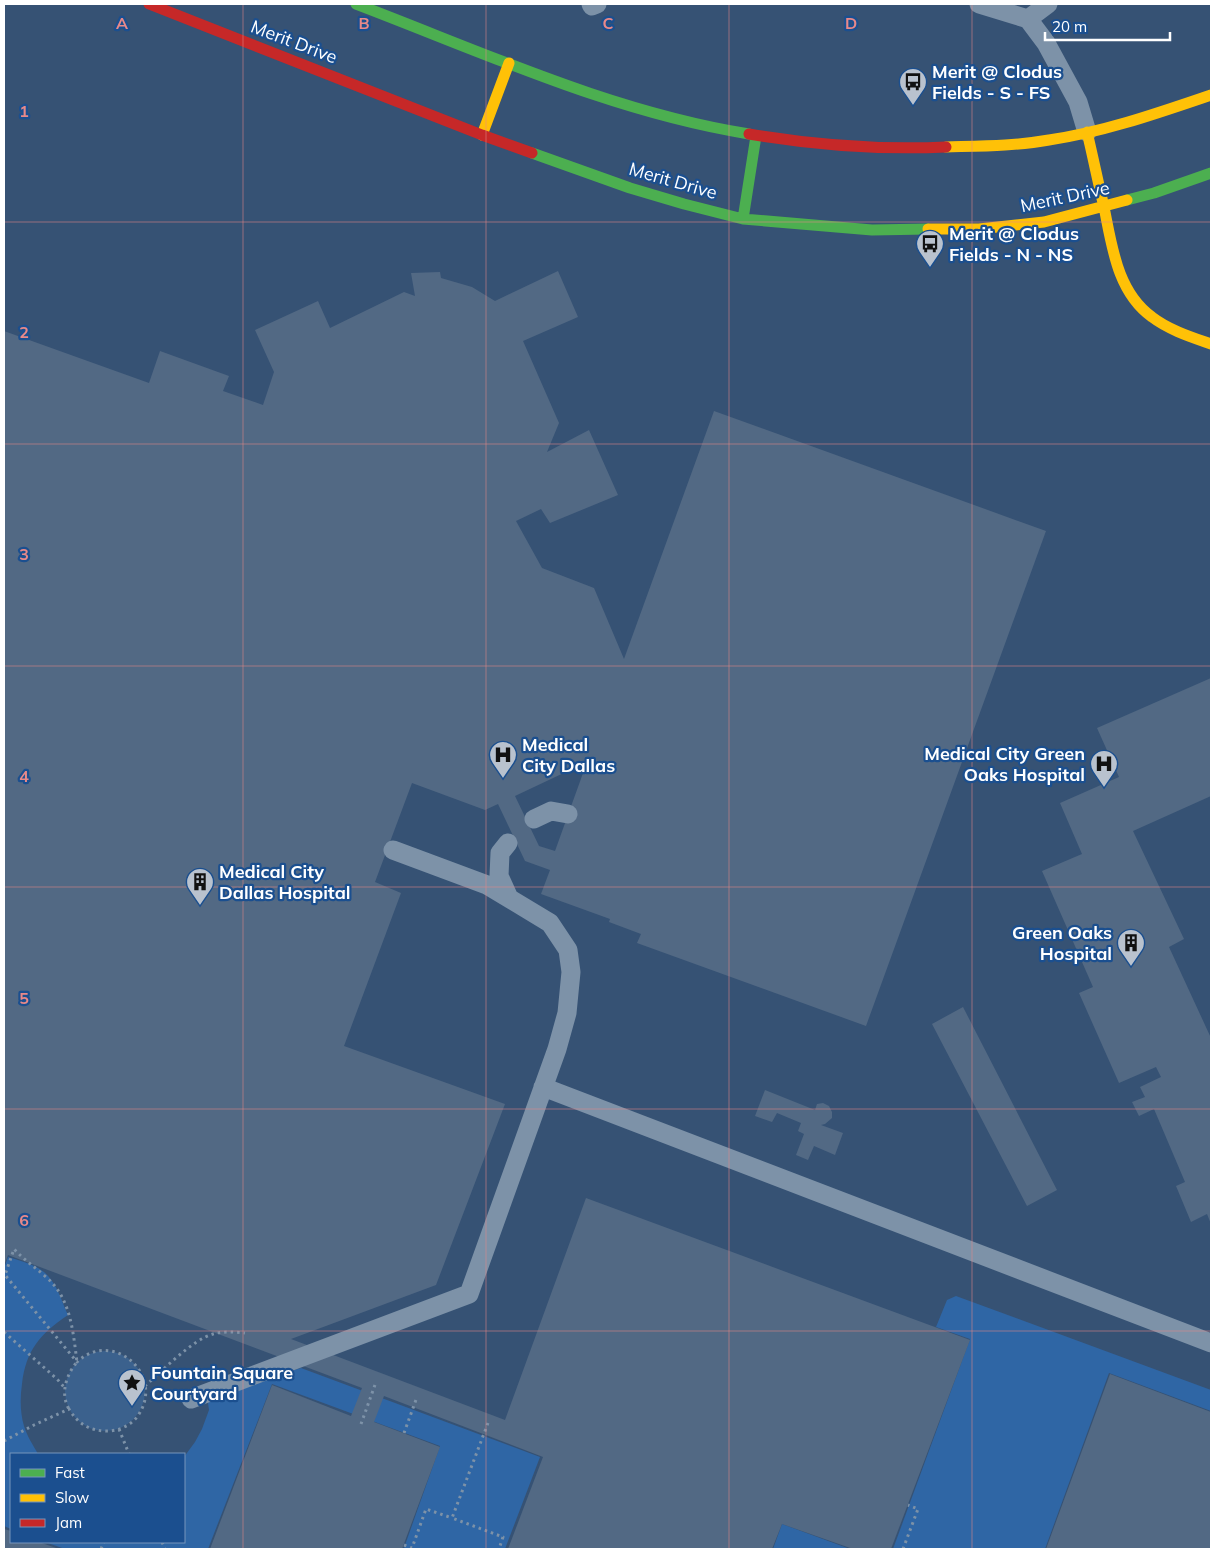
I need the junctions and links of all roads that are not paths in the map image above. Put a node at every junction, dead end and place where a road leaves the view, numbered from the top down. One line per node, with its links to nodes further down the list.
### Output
1 (149, 4): 11 (street, Merit Drive)
2 (591, 4): 3 (lane)
3 (597, 4)
4 (979, 4): 7 (lane)
5 (1048, 4): 7 (lane)
6 (362, 5): 8 (street)
7 (1028, 19): 10 (lane)
8 (509, 63): 11 (street); 12 (street)
9 (1211, 95): 10 (street)
10 (1087, 132): 12 (street); 14 (street)
11 (482, 135): 15 (street, Merit Drive)
12 (756, 136): 15 (street)
13 (1211, 173): 14 (street, Merit Drive)
14 (1104, 207): 15 (street, Merit Drive); 16 (street)
15 (744, 219)
16 (1211, 344)
17 (568, 814): 18 (lane)
18 (534, 819)
19 (508, 842): 21 (lane)
20 (393, 850): 21 (lane)
21 (509, 898): 22 (lane)
22 (543, 1087): 23 (lane); 24 (lane)
23 (1211, 1343)
24 (191, 1399)

